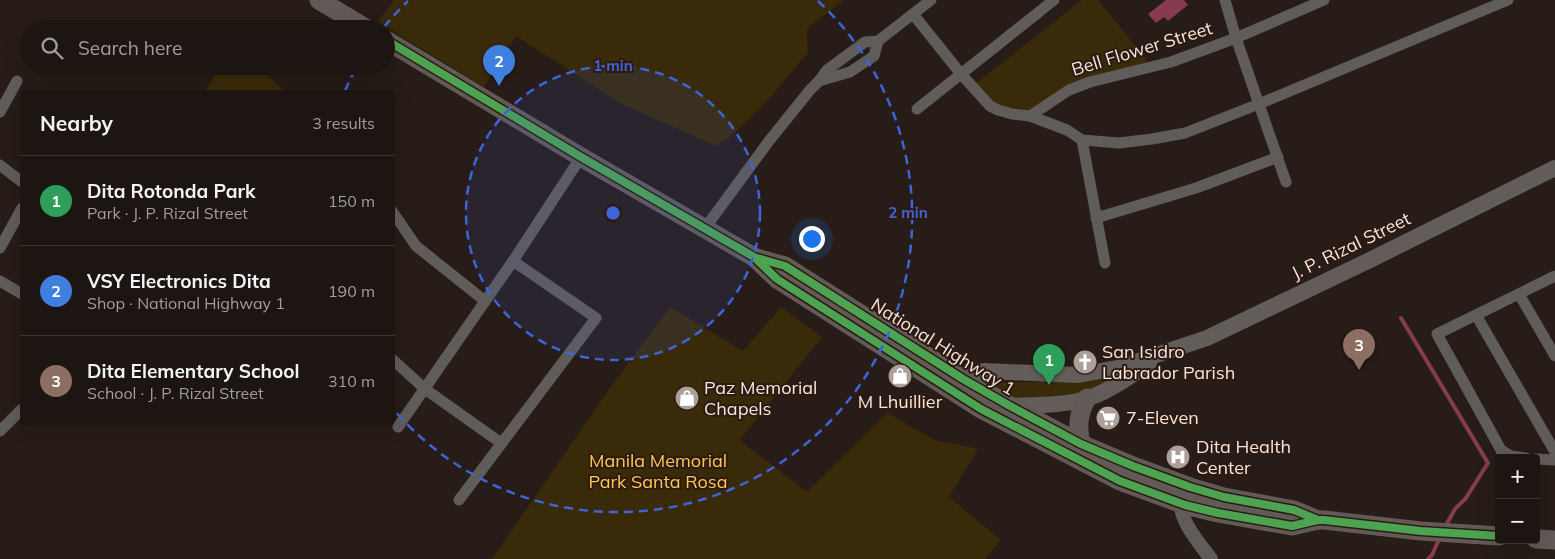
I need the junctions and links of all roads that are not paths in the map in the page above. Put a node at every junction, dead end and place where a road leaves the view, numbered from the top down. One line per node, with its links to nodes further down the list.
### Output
1 (318, 0): 8 (highway)
2 (931, 0): 7 (street)
3 (1054, 0): 12 (street)
4 (1224, 0): 9 (street)
5 (1324, 0): 9 (street, Bell Flower Street)
6 (1508, 0): 15 (street)
7 (914, 14): 10 (street); 12 (street)
8 (352, 20)
9 (1236, 38): 15 (street); 18 (street, Bell Flower Street)
10 (878, 41): 14 (street); 14 (street)
11 (395, 45): 21 (highway, National Highway 1)
12 (961, 74): 16 (street); 18 (street)
13 (17, 81): 17 (street)
14 (819, 81): 29 (street)
15 (1259, 104): 19 (street); 20 (street)
16 (917, 109)
17 (0, 112)
18 (1030, 116): 19 (street)
19 (1082, 140): 28 (street)
20 (1278, 156): 25 (street); 28 (street)
21 (581, 157): 29 (highway, National Highway 1); 31 (street)
22 (0, 165): 24 (street)
23 (1555, 168): 39 (main road, J. P. Rizal Street)
24 (20, 180)
25 (1286, 182)
26 (20, 212): 30 (street)
27 (395, 215): 37 (street)
28 (1096, 218): 32 (street)
29 (705, 228): 42 (highway, National Highway 1)
30 (0, 248)
31 (513, 261): 37 (street); 50 (street)
32 (1105, 263)
33 (1555, 276): 36 (street)
34 (0, 281): 35 (street)
35 (20, 293)
36 (1519, 294): 38 (street); 40 (street)
37 (485, 302): 43 (street)
38 (1476, 315): 52 (street); 53 (street)
39 (1161, 354): 42 (main road, J. P. Rizal Street); 44 (main road, J. P. Rizal Street)
40 (1555, 356)
41 (395, 362): 43 (street)
42 (959, 386): 45 (highway, National Highway 1); 46 (highway, National Highway 1)
43 (426, 389): 48 (street); 50 (street)
44 (1087, 398): 45 (main road, J. P. Rizal Street); 51 (highway)
45 (1010, 406): 46 (main road, J. P. Rizal Street); 51 (highway, National Highway 1)
46 (980, 409): 56 (highway, National Highway 1)
47 (20, 411): 49 (street)
48 (398, 427)
49 (0, 431)
50 (501, 443): 57 (street)
51 (1081, 444): 56 (highway, National Highway 1)
52 (1555, 452)
53 (1508, 454)
54 (1540, 459): 55 (street)
55 (1555, 460)
56 (1181, 494): 58 (highway, National Highway 1); 59 (highway, National Highway 1); 60 (street)
57 (459, 500)
58 (1218, 512): 59 (highway, National Highway 1); 60 (street)
59 (1318, 520): 61 (highway, National Highway 1)
60 (1194, 536): 64 (street)
61 (1495, 536)
62 (1540, 539): 63 (highway)
63 (1555, 540)
64 (1211, 559)

